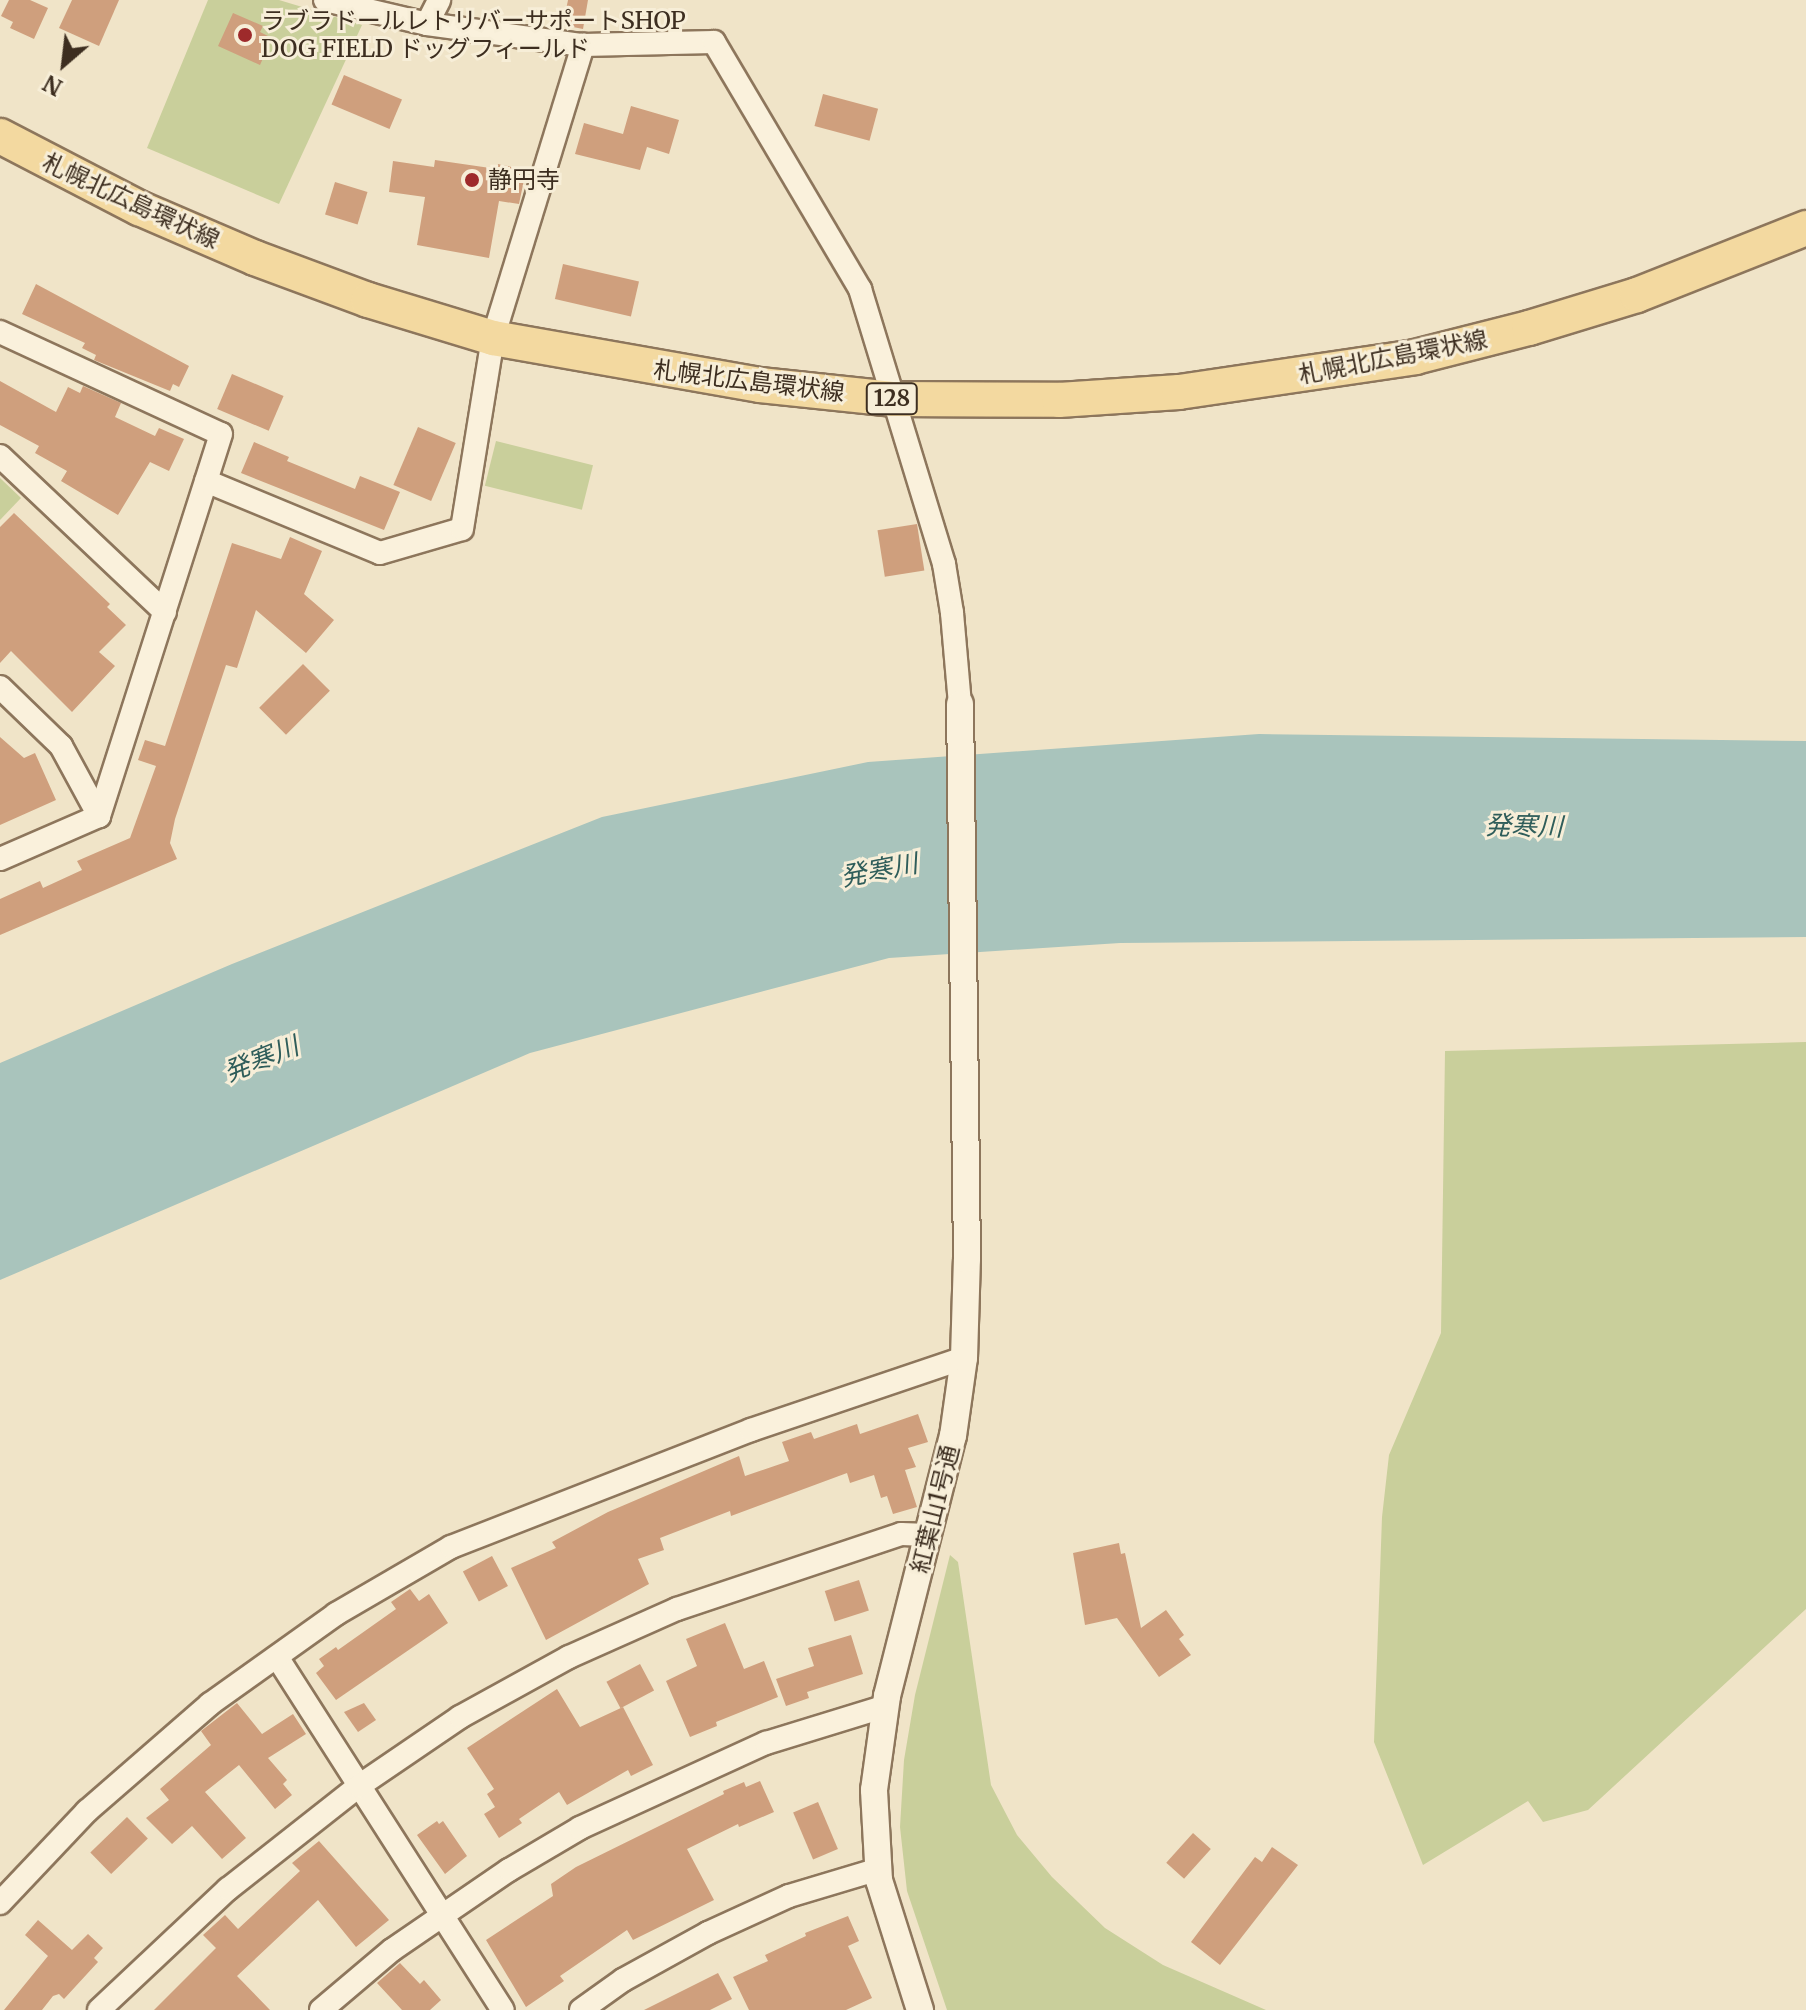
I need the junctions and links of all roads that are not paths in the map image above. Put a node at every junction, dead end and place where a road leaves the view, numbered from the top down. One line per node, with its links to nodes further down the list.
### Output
1 (325, 0): 3 (street)
2 (439, 0): 3 (street)
3 (427, 24): 4 (street)
4 (583, 45): 8 (street); 9 (street)
5 (0, 136): 8 (main road, 札幌北広島環状線 / 128)
6 (1806, 228): 9 (main road, 札幌北広島環状線 / 128)
7 (0, 332): 11 (street)
8 (493, 338): 9 (main road, 札幌北広島環状線 / 128); 11 (street)
9 (894, 399): 14 (street)
10 (0, 456): 12 (street)
11 (206, 481): 12 (street)
12 (165, 612): 15 (street)
13 (0, 687): 15 (street)
14 (960, 704): 17 (street, 紅葉山1号通)
15 (99, 816): 16 (street)
16 (0, 859)
17 (964, 1358): 18 (street, 紅葉山1号通); 19 (street)
18 (929, 1535): 20 (street, 紅葉山1号通); 21 (street)
19 (277, 1657): 21 (street); 23 (street)
20 (886, 1706): 22 (street, 紅葉山1号通); 24 (street)
21 (359, 1786): 24 (street); 25 (street)
22 (879, 1869): 28 (street); 29 (street, 紅葉山1号通)
23 (0, 1903)
24 (444, 1915): 26 (street); 27 (street)
25 (99, 2010)
26 (321, 2010)
27 (503, 2010)
28 (581, 2010)
29 (920, 2010)

